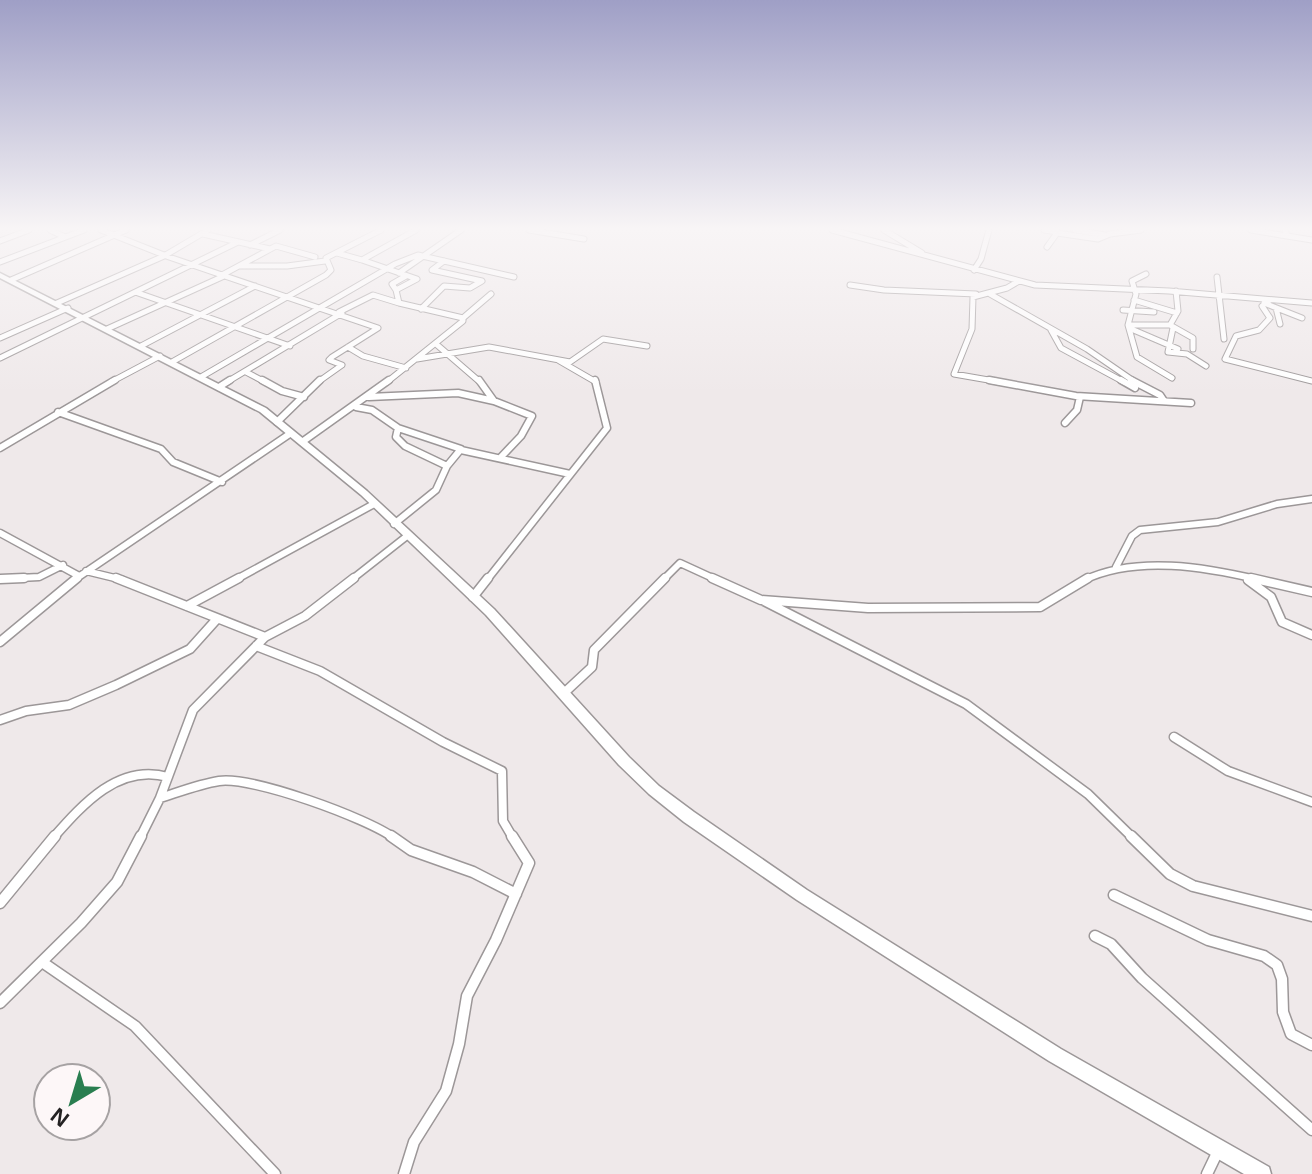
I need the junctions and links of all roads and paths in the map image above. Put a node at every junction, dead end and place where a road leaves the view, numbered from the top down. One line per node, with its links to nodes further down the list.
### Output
1 (15, 285): 31 (main road)
2 (105, 285): 31 (street)
3 (155, 285): 20 (street)
4 (205, 285): 28 (street)
5 (251, 285): 16 (street)
6 (308, 285): 25 (street)
7 (360, 285): 32 (street)
8 (393, 285): 17 (street)
9 (406, 285): 17 (street)
10 (476, 285): 34 (street)
11 (850, 285): 22 (street)
12 (1014, 285): 23 (street)
13 (1063, 285): 18 (street)
14 (1133, 285): 18 (street)
15 (1219, 285): 24 (street)
16 (255, 286): 25 (street); 41 (street)
17 (396, 290): 29 (street)
18 (1134, 291): 19 (street); 26 (street)
19 (1176, 291): 24 (street); 39 (street)
20 (138, 293): 28 (street); 40 (street)
21 (491, 294): 42 (street)
22 (976, 294): 23 (street); 76 (street)
23 (990, 294): 49 (street)
24 (1221, 296): 27 (street); 52 (street)
25 (287, 297): 32 (street); 46 (street)
26 (1134, 300): 36 (street); 37 (street)
27 (1269, 301): 30 (street); 33 (street); 71 (street)
28 (168, 303): 41 (street); 48 (street)
29 (399, 303): 34 (street); 38 (street)
30 (1312, 303)
31 (62, 306): 40 (main road); 50 (street)
32 (321, 307): 38 (street); 51 (street)
33 (1276, 308): 43 (street); 44 (street)
34 (421, 309): 42 (street)
35 (1123, 310): 37 (street)
36 (1159, 310): 37 (street); 39 (street)
37 (1132, 311): 45 (street)
38 (340, 312): 56 (street); 58 (street)
39 (1177, 313): 47 (street)
40 (85, 316): 48 (main road); 62 (street)
41 (200, 316): 46 (street); 55 (street)
42 (463, 318): 53 (street)
43 (1302, 318)
44 (1280, 324)
45 (1129, 326): 47 (street); 54 (street); 70 (street)
46 (235, 327): 51 (street); 63 (street)
47 (1172, 327): 54 (street); 60 (street)
48 (107, 329): 55 (main road)
49 (1051, 330): 73 (street); 73 (street)
50 (0, 338)
51 (269, 339): 56 (street); 69 (street)
52 (1224, 339)
53 (436, 344): 61 (street); 64 (street)
54 (1171, 345): 59 (street); 66 (street)
55 (141, 346): 63 (main road)
56 (290, 346): 68 (street)
57 (647, 346): 65 (street)
58 (348, 347): 67 (street); 74 (street)
59 (1178, 349)
60 (1193, 349)
61 (449, 355): 64 (street); 65 (street); 77 (street)
62 (0, 358)
63 (166, 359): 69 (main road); 81 (street)
64 (417, 359): 67 (street)
65 (558, 360): 90 (street)
66 (1206, 366)
67 (406, 368): 75 (street)
68 (246, 372): 72 (street); 74 (street)
69 (201, 377): 72 (main road)
70 (1172, 378)
71 (1312, 381)
72 (219, 387): 82 (main road)
73 (1155, 392): 78 (street)
74 (304, 397): 82 (street)
75 (369, 397): 77 (street); 80 (street)
76 (1080, 397): 78 (street); 83 (street)
77 (494, 401): 88 (street)
78 (1164, 401): 79 (street)
79 (1191, 403)
80 (356, 407): 84 (street); 85 (street)
81 (58, 412): 86 (street); 91 (street)
82 (277, 422): 85 (main road)
83 (1065, 423)
84 (398, 428): 87 (street); 89 (street)
85 (297, 437): 91 (street); 93 (main road)
86 (0, 448)
87 (461, 450): 88 (street); 89 (street)
88 (501, 457): 90 (street)
89 (447, 466): 94 (street)
90 (570, 474): 103 (street)
91 (222, 482): 99 (street)
92 (1312, 499): 98 (street)
93 (374, 504): 94 (main road); 105 (street)
94 (394, 524): 96 (main road)
95 (0, 533): 97 (street)
96 (407, 536): 103 (main road); 108 (street)
97 (63, 565): 99 (street); 101 (street)
98 (1116, 567): 102 (street); 104 (street)
99 (83, 573): 105 (street); 109 (street)
100 (1240, 578): 107 (street)
101 (0, 579)
102 (1312, 592)
103 (473, 597): 111 (main road)
104 (763, 600): 111 (street); 120 (street)
105 (187, 606): 106 (street)
106 (216, 620): 108 (street); 112 (street)
107 (1312, 635)
108 (265, 637): 110 (street)
109 (0, 642)
110 (256, 646): 114 (street); 117 (street)
111 (564, 693): 126 (main road)
112 (0, 720)
113 (1174, 737): 116 (street)
114 (168, 777): 115 (street); 119 (street)
115 (160, 798): 117 (street); 122 (street)
116 (1312, 802)
117 (516, 894): 128 (street)
118 (1114, 895): 124 (street)
119 (0, 903)
120 (1312, 916)
121 (1095, 936): 125 (street)
122 (42, 962): 123 (street); 127 (street)
123 (0, 1003)
124 (1312, 1045)
125 (1312, 1130)
126 (1218, 1149): 129 (street); 130 (main road)
127 (275, 1174)
128 (404, 1174)
129 (1207, 1174)
130 (1262, 1174)

